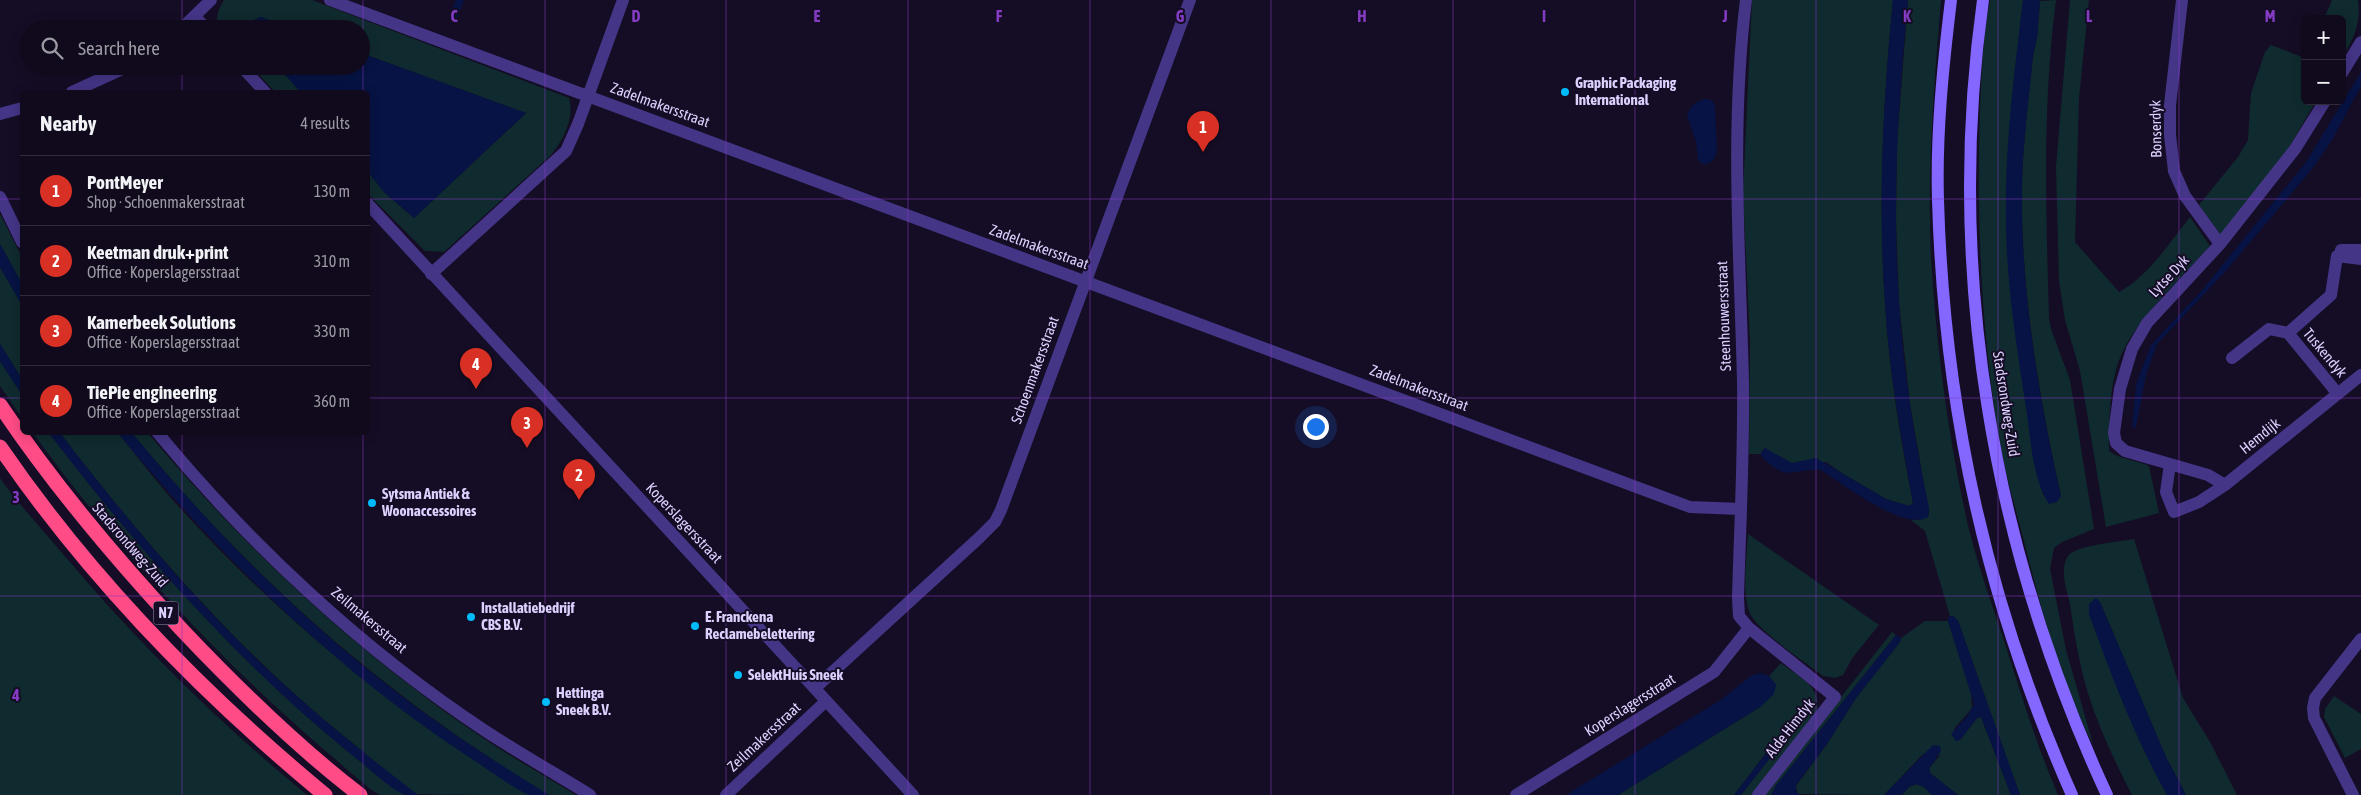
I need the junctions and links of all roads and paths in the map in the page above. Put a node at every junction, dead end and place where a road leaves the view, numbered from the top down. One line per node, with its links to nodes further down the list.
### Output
1 (211, 0): 9 (street)
2 (330, 0): 18 (street, Zadelmakersstraat)
3 (623, 0): 18 (street)
4 (1190, 0): 30 (street, Schoenmakersstraat)
5 (1746, 0): 42 (street, Steenhouwersstraat)
6 (1951, 0): 54 (main road)
7 (1983, 0): 55 (main road, Stadsrondweg-Zuid)
8 (2182, 0): 25 (street, Bonserdyk)
9 (195, 17): 10 (street); 11 (street)
10 (192, 20)
11 (198, 20)
12 (2361, 42): 13 (street)
13 (2346, 66)
14 (109, 75): 16 (street)
15 (249, 75): 17 (street)
16 (76, 90)
17 (263, 90)
18 (587, 95): 29 (street); 30 (street, Zadelmakersstraat)
19 (2322, 105): 25 (street, Lytse Dyk)
20 (20, 109): 21 (street)
21 (0, 114)
22 (0, 197): 24 (street)
23 (370, 206): 29 (street, Koperslagersstraat)
24 (20, 238)
25 (2220, 244): 40 (street, Lytse Dyk)
26 (2361, 250): 27 (street)
27 (2337, 256): 28 (street); 31 (street, Tuskendyk)
28 (2361, 259)
29 (431, 274): 45 (street, Koperslagersstraat)
30 (1085, 281): 42 (street, Zadelmakersstraat); 45 (street, Schoenmakersstraat)
31 (2288, 333): 32 (street, Tuskendyk); 34 (street, Tuskendyk)
32 (2232, 358)
33 (2361, 375): 34 (street, Hemdijk)
34 (2338, 394): 41 (street, Hemdijk)
35 (0, 405): 36 (highway, Stadsrondweg-Zuid / N7)
36 (20, 433)
37 (22, 435): 48 (highway, Stadsrondweg-Zuid / N7)
38 (161, 435): 49 (street, Zeilmakersstraat)
39 (0, 447): 47 (highway, N7)
40 (2170, 464): 41 (street, Lytse Dyk); 41 (street, Hemdijk)
41 (2225, 486)
42 (1740, 509): 43 (street, Steenhouwersstraat)
43 (1749, 628): 52 (street, Koperslagersstraat); 53 (street, Alde Himdyk)
44 (2361, 639): 56 (street)
45 (815, 688): 46 (street, Koperslagersstraat)
46 (825, 702): 50 (street, Zeilmakersstraat); 51 (street, Koperslagersstraat)
47 (325, 795)
48 (360, 795)
49 (590, 795)
50 (726, 795)
51 (913, 795)
52 (1516, 795)
53 (1758, 795)
54 (2072, 795)
55 (2107, 795)
56 (2353, 795)

